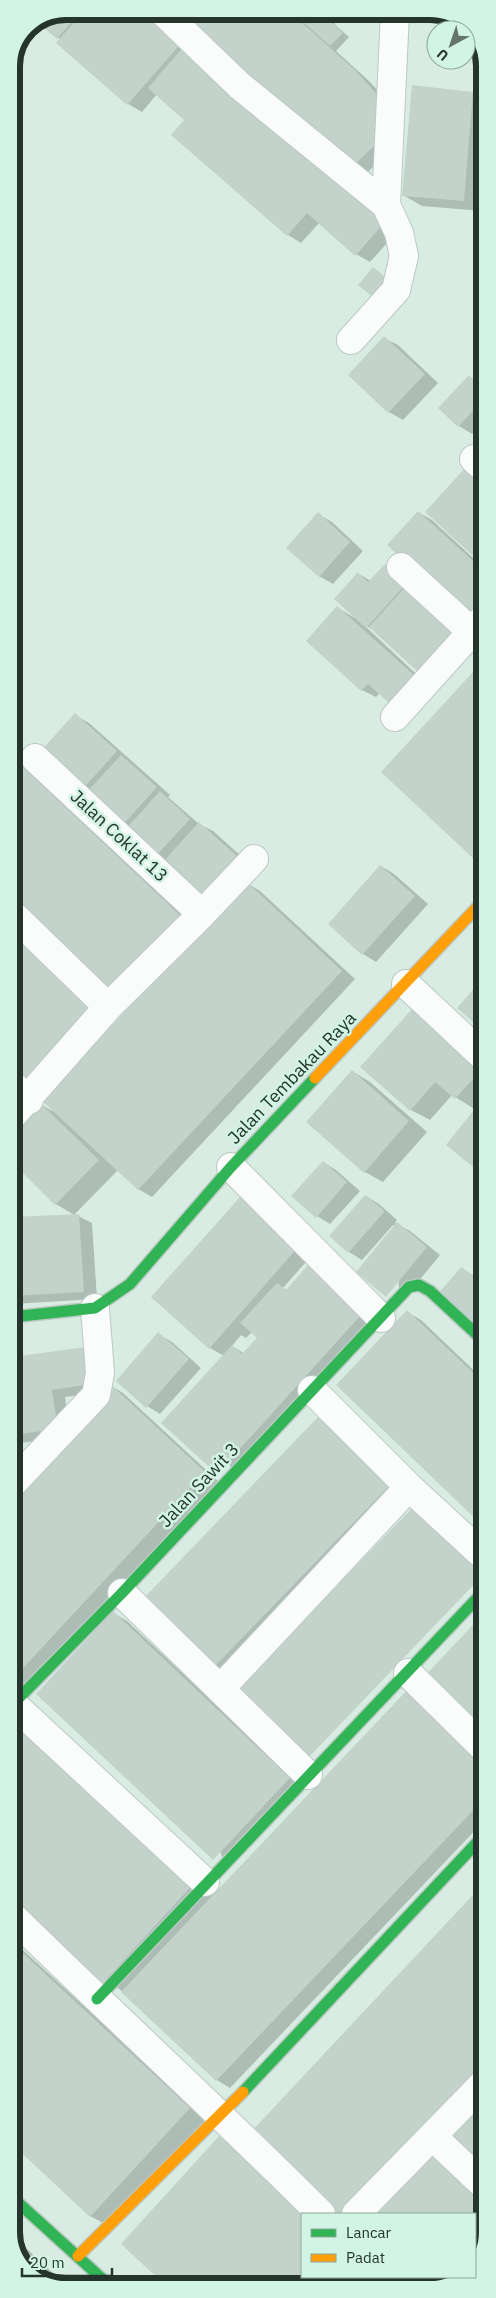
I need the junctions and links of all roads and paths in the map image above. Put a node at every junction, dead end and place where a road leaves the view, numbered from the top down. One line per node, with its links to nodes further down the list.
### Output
1 (171, 20): 3 (street)
2 (395, 20): 3 (street)
3 (386, 205): 4 (street)
4 (351, 340)
5 (401, 566): 6 (street)
6 (476, 623)
7 (476, 627): 8 (street)
8 (395, 717)
9 (35, 758): 12 (street, Jalan Coklat 13)
10 (254, 859): 12 (street)
11 (476, 909): 14 (street, Jalan Tembakau Raya)
12 (202, 914): 15 (street)
13 (20, 921): 15 (street)
14 (406, 984): 16 (street); 18 (street, Jalan Tembakau Raya)
15 (108, 1007): 17 (street)
16 (476, 1049)
17 (20, 1097)
18 (231, 1167): 19 (street, Jalan Tembakau Raya); 21 (street)
19 (95, 1308): 20 (street); 24 (street)
20 (20, 1316)
21 (381, 1318): 22 (street, Jalan Sawit 3); 23 (street, Jalan Sawit 3)
22 (476, 1335)
23 (312, 1390): 25 (street); 27 (street, Jalan Sawit 3)
24 (20, 1476)
25 (409, 1487): 26 (street); 30 (street)
26 (476, 1549)
27 (122, 1592): 30 (street); 31 (street, Jalan Sawit 3)
28 (476, 1600): 29 (street)
29 (408, 1673): 33 (street); 34 (street)
30 (220, 1689): 34 (street)
31 (20, 1696)
32 (20, 1711): 36 (street)
33 (476, 1740)
34 (308, 1775): 36 (street)
35 (476, 1844): 40 (street)
36 (206, 1882): 38 (street)
37 (20, 1924): 38 (street)
38 (97, 1999): 40 (street)
39 (476, 2091): 41 (street)
40 (221, 2115): 44 (street); 46 (street)
41 (432, 2136): 42 (street); 45 (street)
42 (476, 2178)
43 (20, 2204): 46 (street)
44 (320, 2213)
45 (357, 2213)
46 (78, 2256): 47 (street)
47 (101, 2278)

